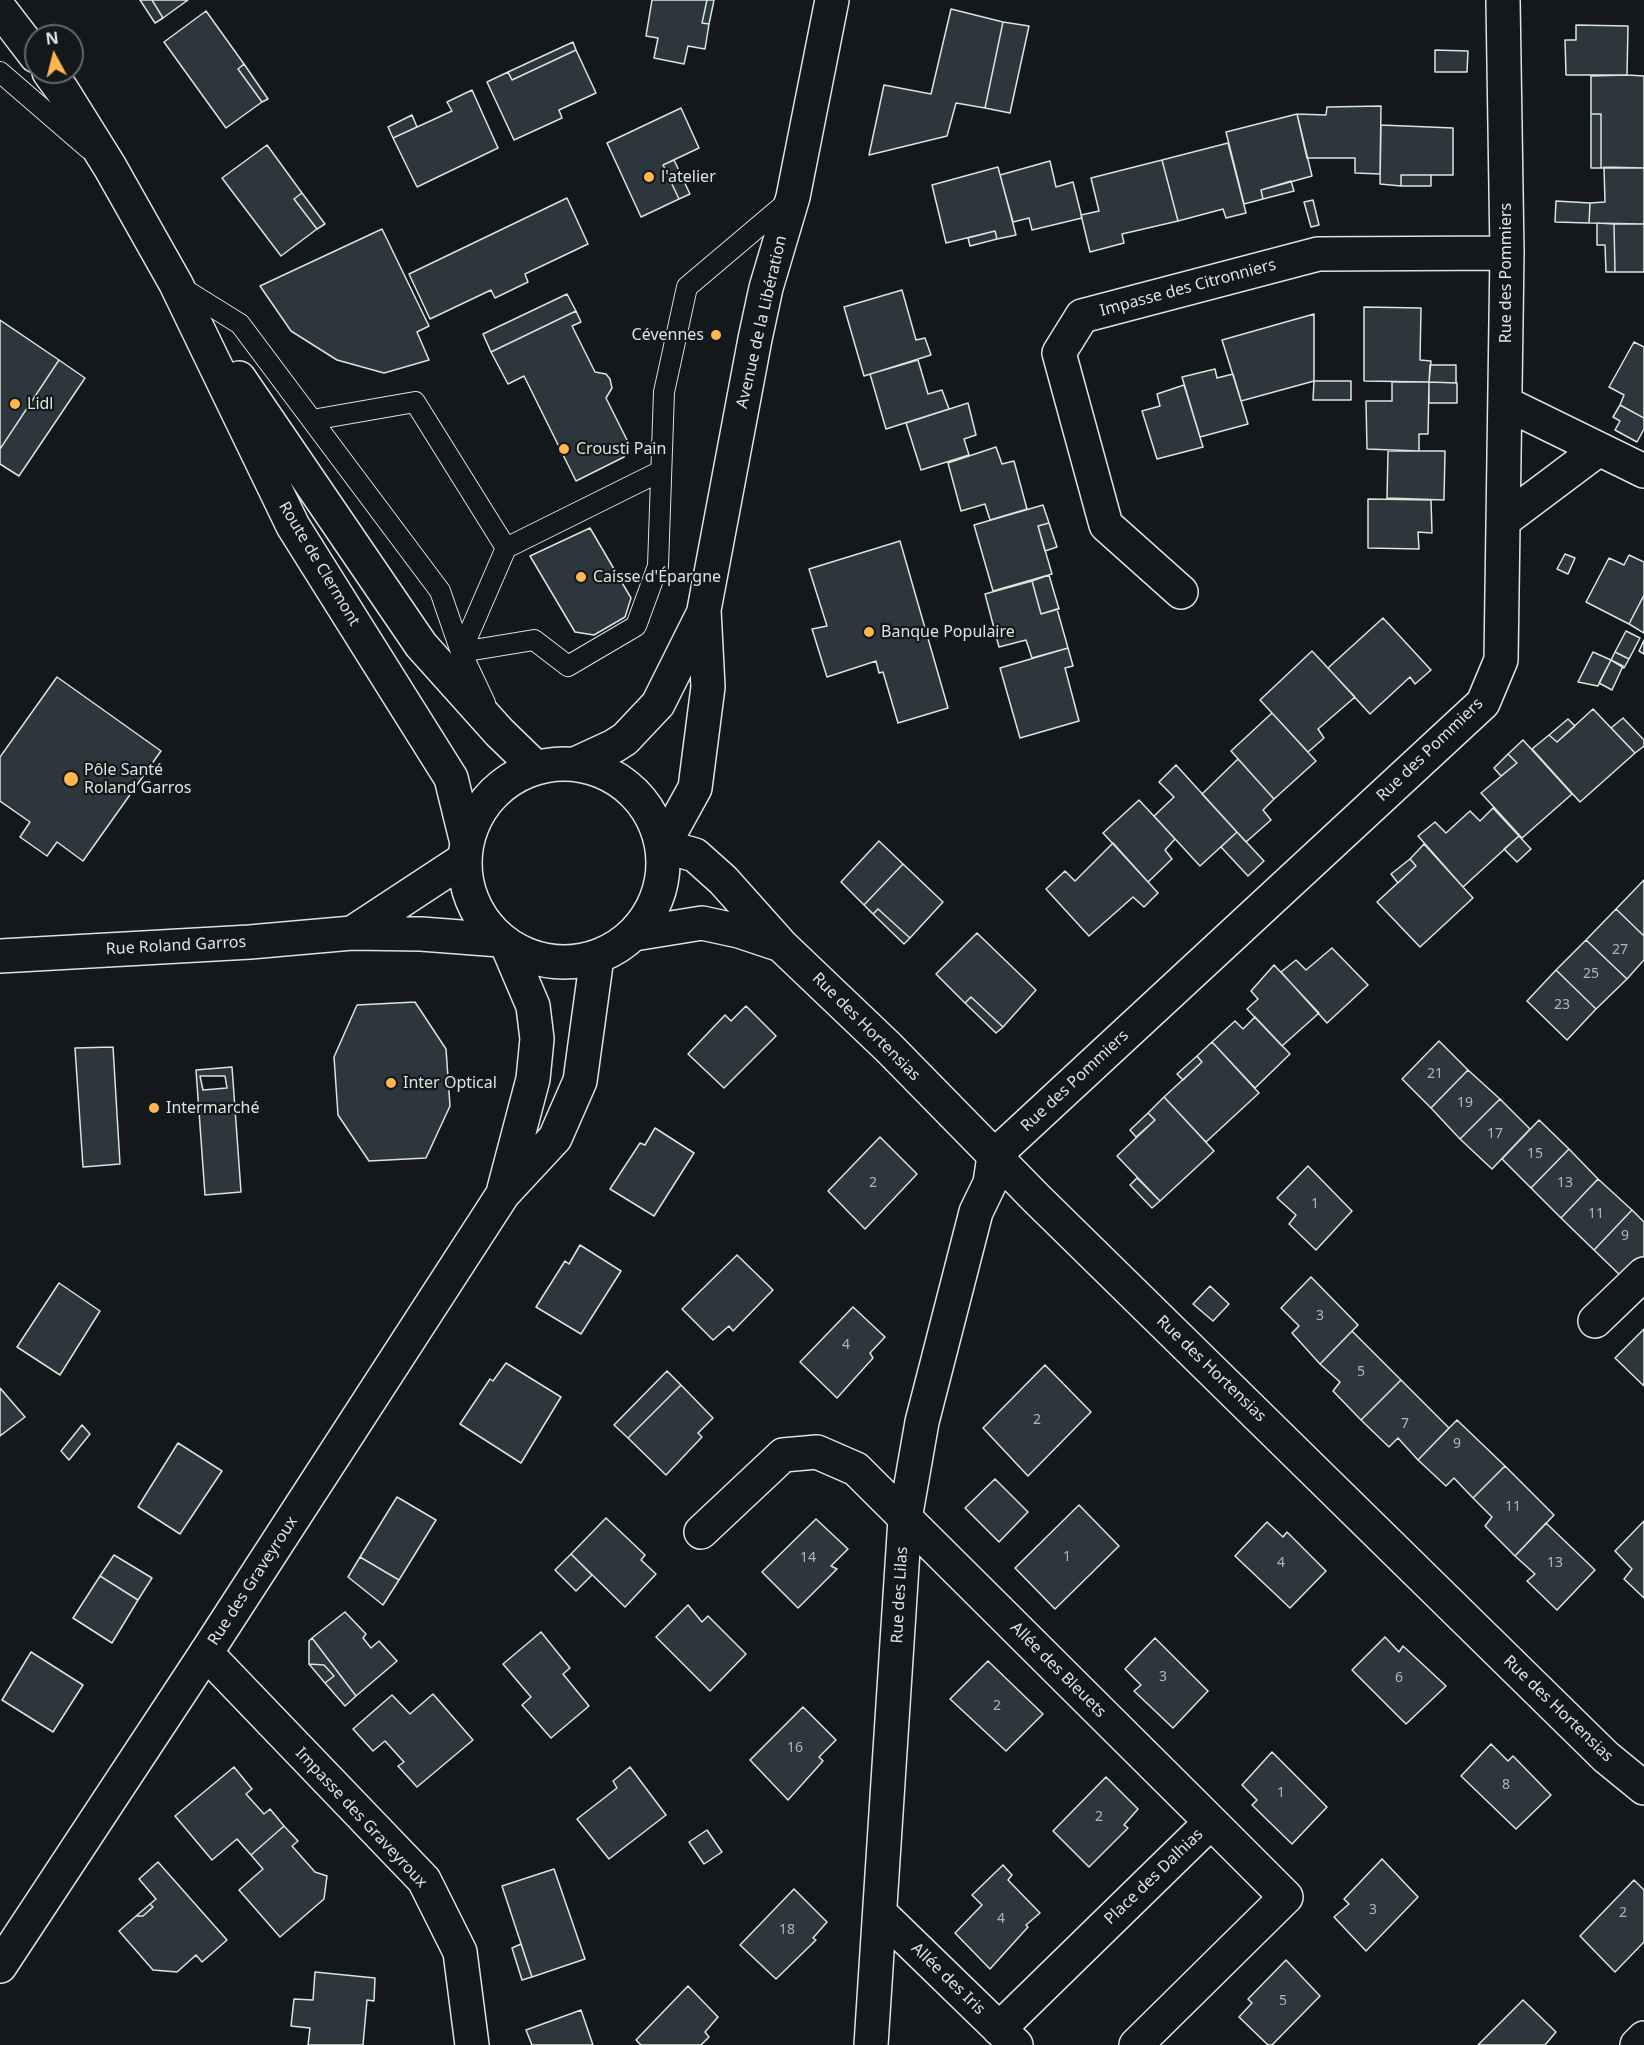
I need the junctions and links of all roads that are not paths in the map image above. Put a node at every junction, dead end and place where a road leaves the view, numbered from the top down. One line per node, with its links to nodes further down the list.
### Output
1 (831, 0): 8 (street, Avenue de la Libération)
2 (1503, 0): 9 (street, Rue des Pommiers)
3 (0, 9): 4 (street)
4 (24, 40)
5 (0, 72): 7 (lane)
6 (58, 84): 7 (street, Route de Clermont)
7 (110, 167): 10 (street, Route de Clermont)
8 (793, 197): 14 (lane); 19 (street, Avenue de la Libération)
9 (1507, 253): 11 (street, Rue des Pommiers); 18 (street, Impasse des Citronniers)
10 (176, 284): 12 (lane); 21 (street, Route de Clermont); 25 (street, Route de Clermont)
11 (1506, 402): 13 (street); 16 (street, Rue des Pommiers)
12 (312, 420): 17 (lane); 20 (lane)
13 (1599, 449): 15 (street); 16 (street)
14 (661, 471): 17 (lane); 20 (lane)
15 (1644, 471)
16 (1503, 521): 32 (street, Rue des Pommiers)
17 (506, 548): 20 (lane)
18 (1180, 592)
19 (704, 610): 22 (street, Avenue de la Libération); 24 (street, Avenue de la Libération)
20 (461, 652): 21 (lane)
21 (499, 732): 23 (street, Route de Clermont)
22 (575, 764): 23 (street); 24 (street)
23 (535, 767): 25 (street)
24 (663, 846): 27 (street); 29 (street, Rue des Hortensias)
25 (465, 849): 26 (street, Rue Roland Garros); 28 (street)
26 (352, 933): 28 (street, Rue Roland Garros); 30 (street, Rue Roland Garros)
27 (634, 934): 29 (street, Rue des Hortensias); 31 (street)
28 (504, 942): 31 (street); 33 (street, Rue des Graveyroux)
29 (782, 946): 32 (street, Rue des Hortensias)
30 (0, 956)
31 (597, 957): 33 (street, Rue des Graveyroux)
32 (994, 1156): 36 (street, Rue des Lilas); 39 (street, Rue des Hortensias)
33 (503, 1194): 38 (street, Rue des Graveyroux)
34 (1644, 1274): 35 (street)
35 (1595, 1322)
36 (905, 1519): 37 (street, Allée des Bleuets); 40 (street, Allée des Bleuets); 41 (street, Rue des Lilas)
37 (701, 1532)
38 (206, 1653): 42 (street, Rue des Graveyroux); 45 (street, Impasse des Graveyroux)
39 (1644, 1788)
40 (1211, 1822): 43 (street, Place des Dalhias); 47 (street, Place des Dalhias)
41 (881, 1914): 43 (street, Allée des Iris); 46 (street, Rue des Lilas)
42 (0, 1966)
43 (1007, 2037)
44 (1644, 2038): 48 (street)
45 (472, 2045)
46 (871, 2045)
47 (1136, 2045)
48 (1637, 2045)

